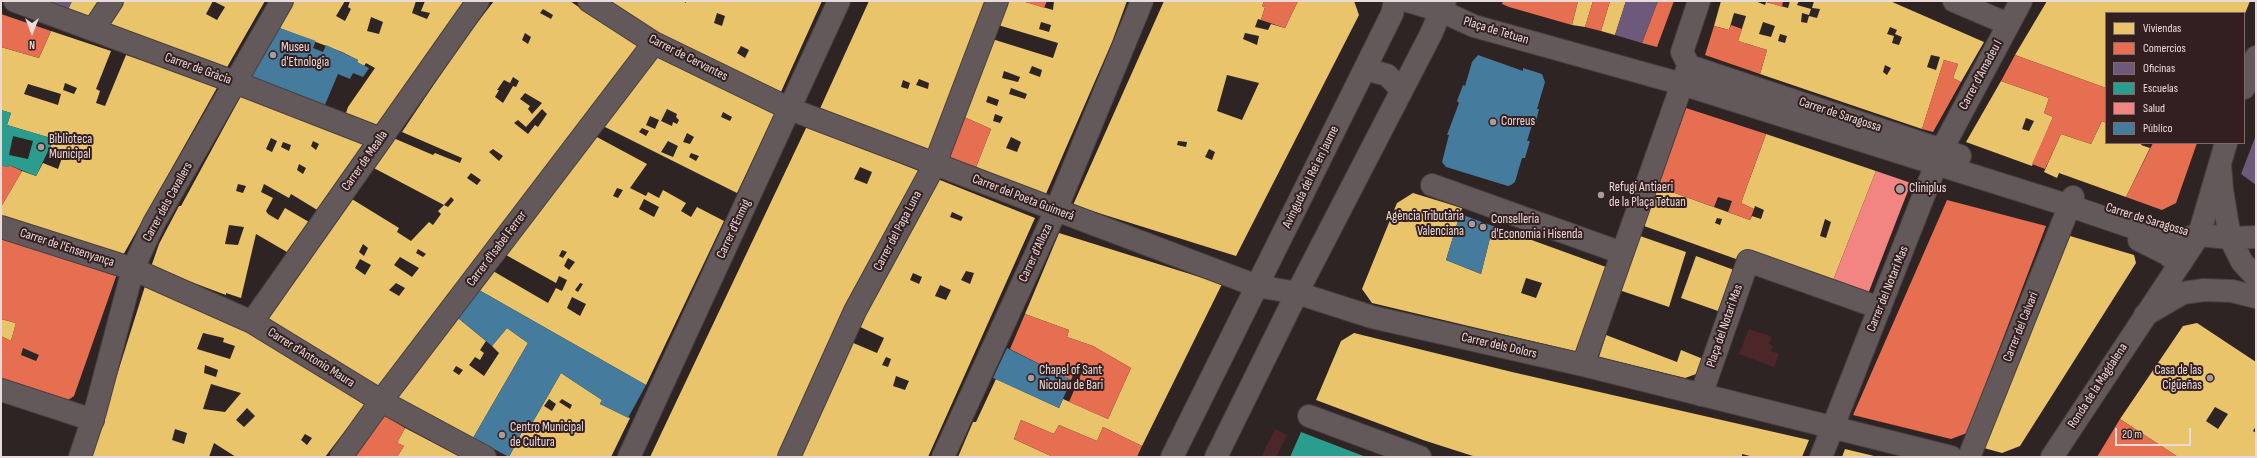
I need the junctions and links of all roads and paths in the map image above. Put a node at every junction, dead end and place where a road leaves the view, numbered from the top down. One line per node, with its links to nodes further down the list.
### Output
1 (15, 1): 16 (street, Carrer de Gràcia)
2 (112, 1): 16 (street)
3 (282, 1): 21 (street, Carrer dels Cavallers)
4 (478, 1): 25 (street, Carrer de Mealla)
5 (589, 1): 17 (street, Carrer de Cervantes)
6 (839, 1): 24 (street, Carrer d'Enmig)
7 (997, 1): 28 (street, Carrer del Papa Luna)
8 (1142, 1): 31 (street, Carrer d'Alloza)
9 (1395, 1): 19 (street, Avinguda del Rei en Jaume)
10 (1408, 1): 14 (street, Plaça de Tetuan)
11 (1699, 1): 20 (street)
12 (1954, 1): 15 (street)
13 (2021, 1): 15 (street, Carrer d'Amadeu I)
14 (1443, 6): 20 (street, Plaça de Tetuan); 23 (street)
15 (2008, 24): 27 (street, Carrer d'Amadeu I)
16 (93, 30): 21 (street, Carrer de Gràcia)
17 (654, 43): 24 (street, Carrer de Cervantes); 49 (street, Carrer d'Isabel Ferrer)
18 (2256, 57): 22 (street)
19 (1365, 68): 23 (street); 40 (street, Avinguda del Rei en Jaume)
20 (1683, 73): 27 (street, Carrer de Saragossa); 36 (street)
21 (237, 83): 25 (street, Carrer de Gràcia); 38 (street, Carrer dels Cavallers)
22 (2245, 85)
23 (1402, 90): 41 (street)
24 (790, 109): 28 (street, Carrer del Poeta Guimerá); 56 (street, Carrer d'Enmig)
25 (381, 139): 45 (street, Carrer de Mealla)
26 (2223, 151): 33 (street, Ronda de la Magdalena); 35 (street)
27 (1938, 161): 30 (street, Carrer de Saragossa); 43 (street, Carrer del Notari Mas)
28 (935, 164): 31 (street, Carrer del Poeta Guimerá); 57 (street, Carrer del Papa Luna)
29 (1432, 185): 36 (street)
30 (2070, 205): 33 (street, Carrer de Saragossa); 37 (street, Carrer de Saragossa); 64 (street, Carrer del Calvari)
31 (1056, 210): 40 (street, Carrer del Poeta Guimerá); 58 (street, Carrer d'Alloza)
32 (1, 227): 38 (street, Carrer de l'Ensenyança)
33 (2199, 235): 35 (street, Carrer de Saragossa); 37 (street, Ronda de la Magdalena)
34 (2256, 237): 35 (street, Carrer de Saragossa)
35 (2230, 238): 39 (street)
36 (1622, 253): 46 (street)
37 (2179, 265): 44 (street, Ronda de la Magdalena)
38 (133, 269): 45 (street, Carrer d'Antonio Maura); 51 (street, Carrer dels Cavallers)
39 (2256, 276)
40 (1258, 286): 41 (street); 59 (street, Avinguda del Rei en Jaume)
41 (1297, 293): 46 (street, Carrer dels Dolors); 60 (street)
42 (2256, 297): 44 (street, Ronda de la Magdalena)
43 (1880, 308): 48 (street, Plaça del Notari Mas); 52 (street, Carrer del Notari Mas)
44 (2145, 315): 65 (street, Ronda de la Magdalena)
45 (252, 322): 49 (street, Carrer d'Antonio Maura)
46 (1582, 365): 48 (street, Carrer dels Dolors)
47 (1, 390): 51 (street)
48 (1701, 394): 52 (street)
49 (381, 401): 54 (street, Carrer d'Isabel Ferrer); 55 (street, Carrer d'Antonio Maura)
50 (1309, 416): 61 (street)
51 (93, 420): 53 (street, Carrer dels Cavallers)
52 (1833, 428): 62 (street, Carrer del Notari Mas); 63 (street)
53 (80, 457)
54 (341, 457)
55 (485, 457)
56 (629, 457)
57 (789, 457)
58 (943, 457)
59 (1172, 457)
60 (1216, 457)
61 (1420, 457)
62 (1821, 457)
63 (1951, 457)
64 (1969, 457)
65 (2052, 457)

